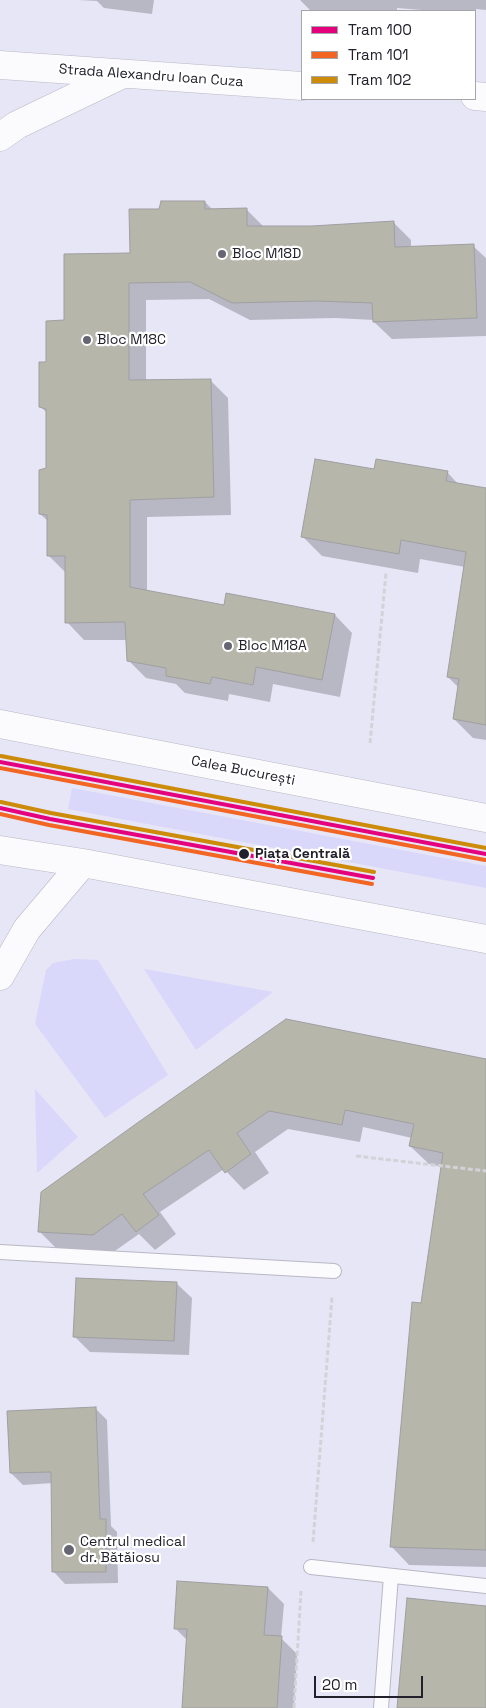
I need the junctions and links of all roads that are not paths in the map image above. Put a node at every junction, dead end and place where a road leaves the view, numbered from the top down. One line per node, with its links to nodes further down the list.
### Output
1 (0, 65): 2 (main road, Strada Alexandru Ioan Cuza)
2 (121, 74): 3 (main road, Strada Alexandru Ioan Cuza); 4 (main road)
3 (301, 86)
4 (0, 137)
5 (0, 724): 6 (main road, Calea București)
6 (486, 818)
7 (0, 850): 8 (main road)
8 (83, 863): 9 (main road); 10 (main road)
9 (486, 939)
10 (0, 976)
11 (0, 1252): 12 (lane)
12 (334, 1271)
13 (311, 1567): 14 (lane)
14 (391, 1576): 15 (lane); 16 (lane)
15 (486, 1586)
16 (381, 1708)

